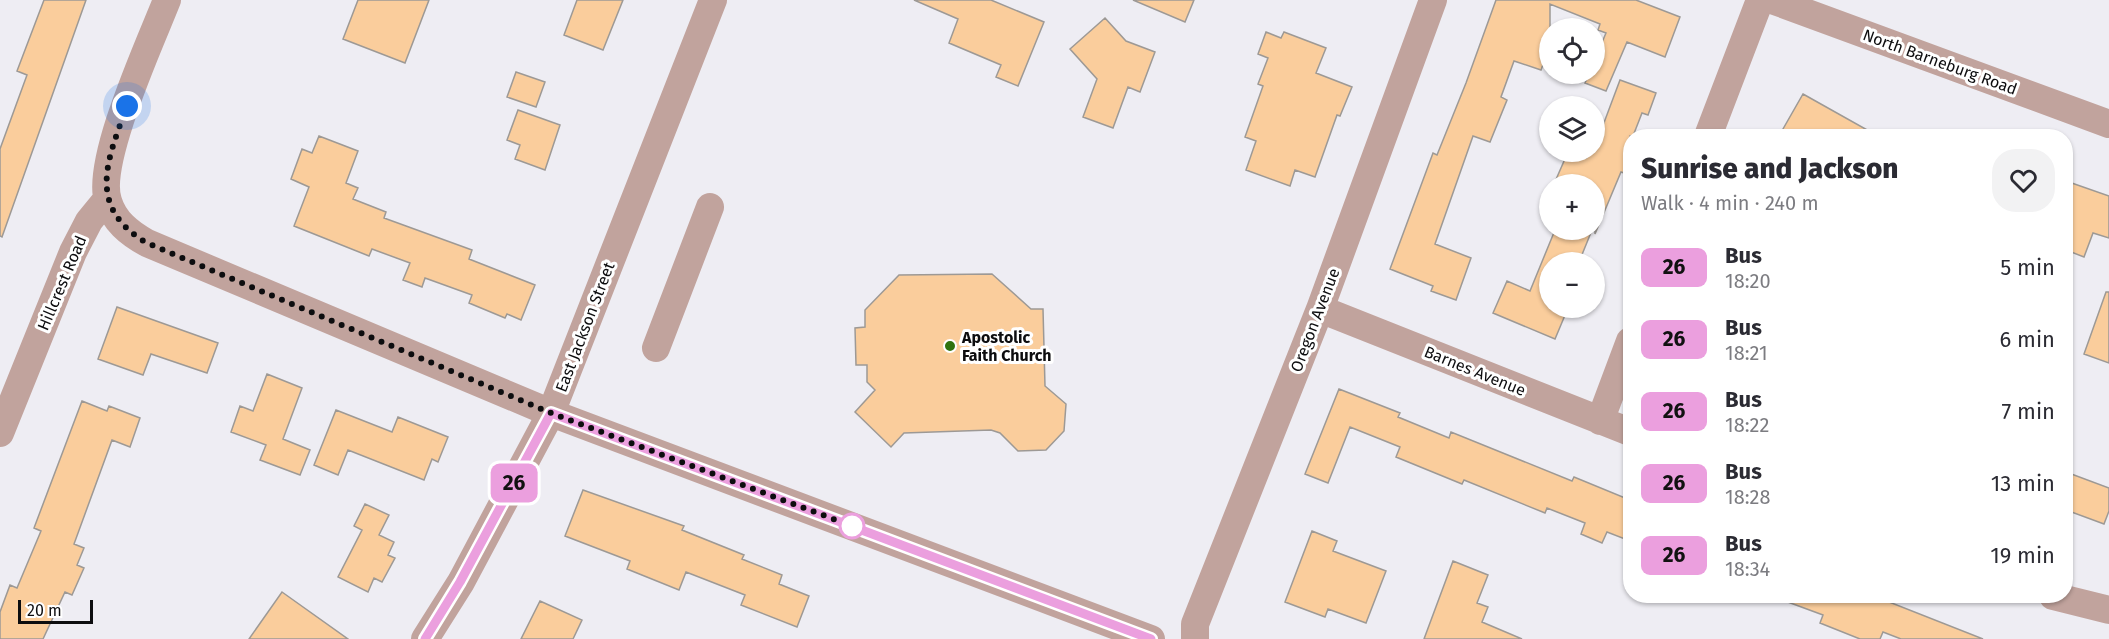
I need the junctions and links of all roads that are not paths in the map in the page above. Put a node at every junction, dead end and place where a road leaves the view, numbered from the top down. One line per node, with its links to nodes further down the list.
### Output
1 (167, 0): 8 (street)
2 (713, 0): 13 (street, East Jackson Street)
3 (1433, 0): 10 (street, Oregon Avenue)
4 (1760, 0): 7 (street)
5 (1772, 0): 6 (street, North Barneburg Road)
6 (2109, 124)
7 (1711, 129)
8 (107, 199): 13 (street); 16 (street, Hillcrest Road)
9 (710, 207): 11 (street)
10 (1320, 309): 14 (street, Barnes Avenue); 21 (street, Oregon Avenue)
11 (656, 348)
12 (1623, 360): 14 (street)
13 (551, 413): 19 (street, East Jackson Street); 20 (street)
14 (1600, 421): 15 (street, Barnes Avenue)
15 (1623, 429)
16 (0, 434)
17 (2073, 601): 18 (street)
18 (2109, 610)
19 (425, 639)
20 (1151, 639)
21 (1195, 639)

